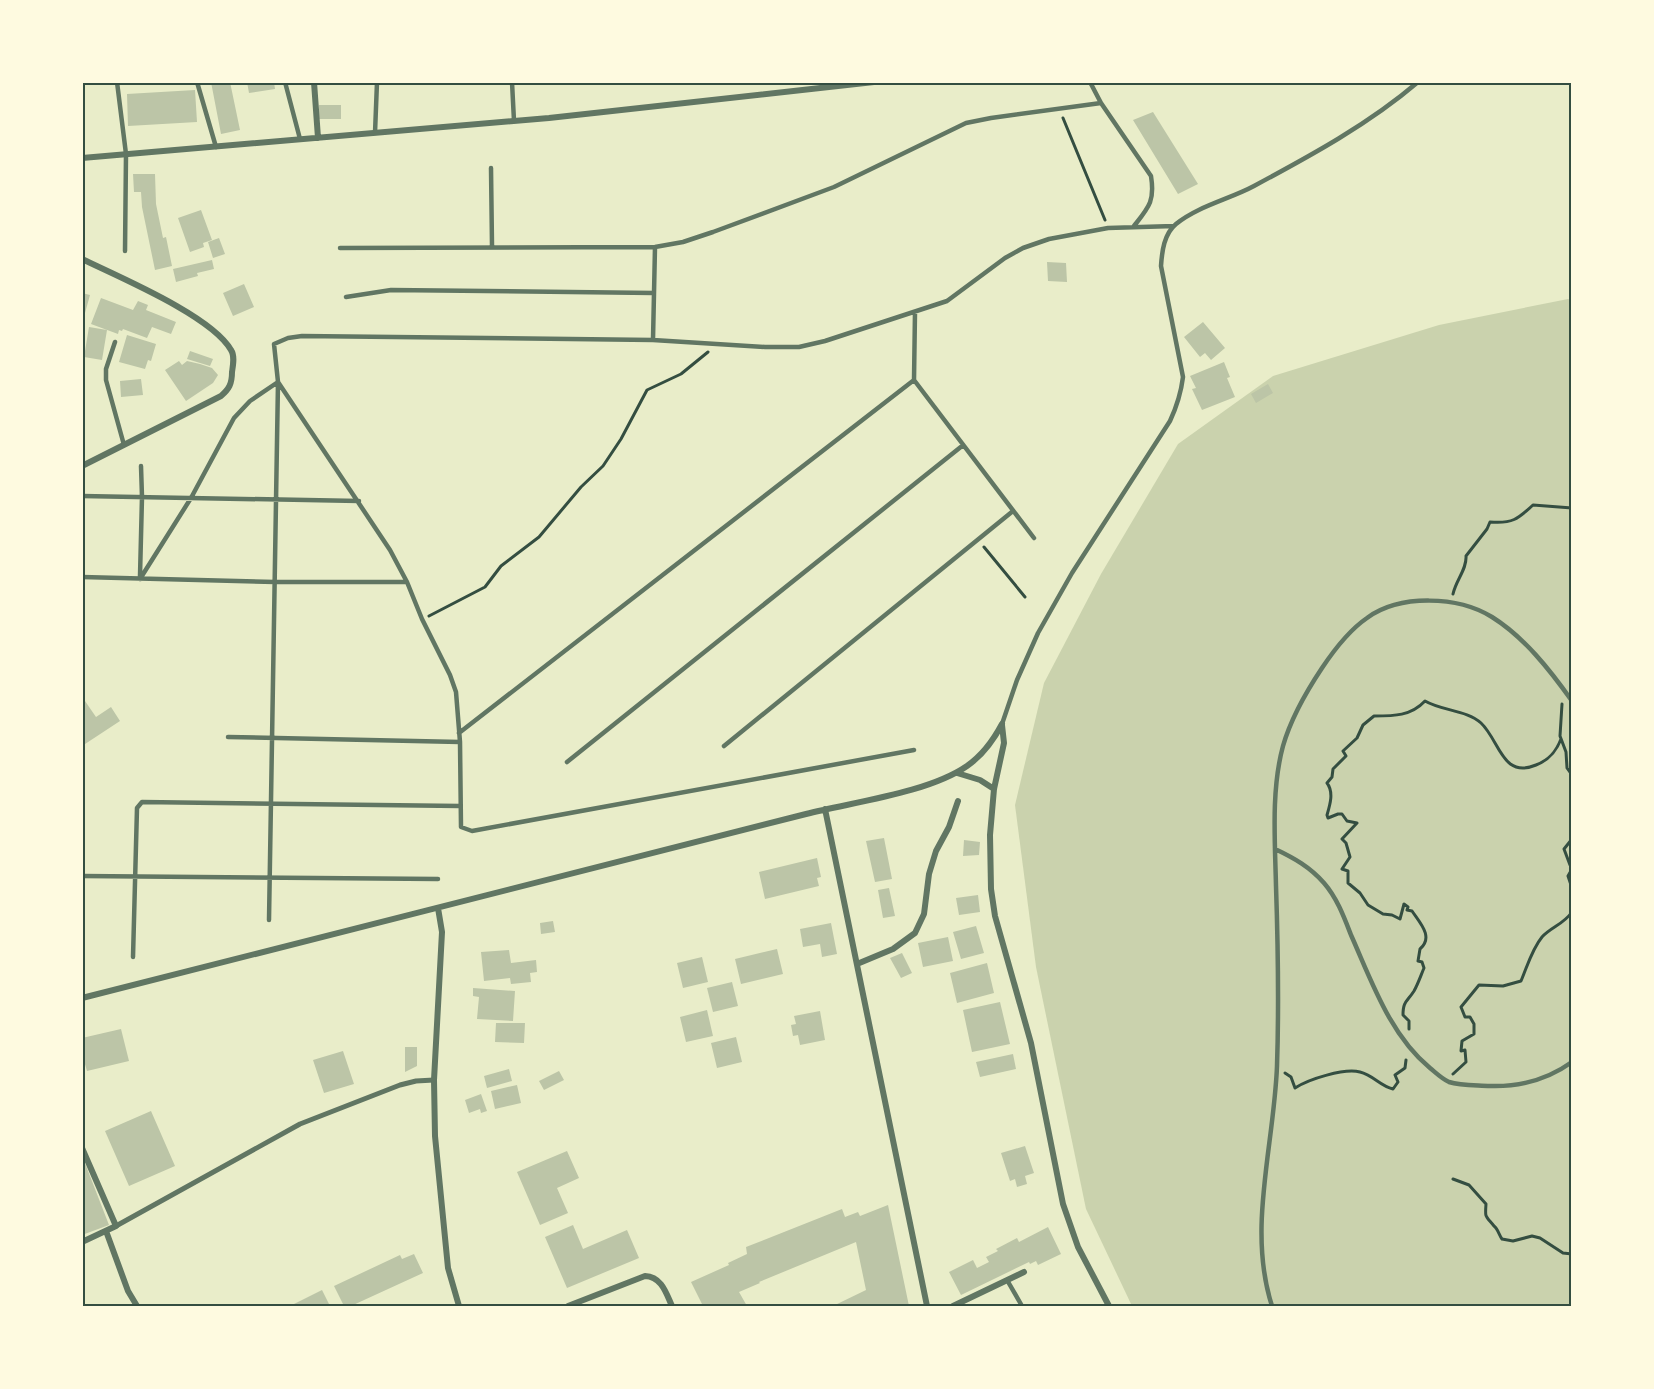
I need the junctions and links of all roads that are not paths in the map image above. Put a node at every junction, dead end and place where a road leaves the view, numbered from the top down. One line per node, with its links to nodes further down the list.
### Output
1 (117, 82): 16 (lane)
2 (197, 82): 15 (lane)
3 (285, 82): 14 (lane)
4 (314, 82): 13 (street)
5 (377, 82): 12 (lane)
6 (512, 82): 11 (lane)
7 (874, 82): 11 (street)
8 (1090, 82): 10 (lane)
9 (1418, 82): 20 (lane)
10 (1101, 103): 19 (lane); 22 (lane)
11 (514, 121): 12 (street)
12 (375, 133): 13 (street)
13 (318, 138): 14 (street)
14 (300, 139): 15 (street)
15 (216, 147): 16 (street)
16 (126, 154): 17 (street); 24 (lane)
17 (82, 158)
18 (491, 168): 21 (lane)
19 (1134, 226): 20 (lane); 28 (lane)
20 (1174, 226): 49 (lane)
21 (492, 246): 22 (lane); 23 (lane)
22 (655, 247): 26 (lane)
23 (340, 248)
24 (124, 251)
25 (82, 259): 33 (street)
26 (654, 293): 27 (lane); 29 (lane)
27 (346, 297)
28 (915, 312): 29 (lane); 31 (lane)
29 (653, 340): 32 (lane)
30 (115, 342): 33 (lane)
31 (914, 380): 34 (lane); 50 (lane)
32 (278, 382): 39 (lane); 40 (lane); 41 (lane)
33 (124, 445): 35 (street)
34 (962, 446): 42 (lane); 56 (lane)
35 (82, 466)
36 (141, 466): 38 (lane)
37 (82, 496): 38 (lane)
38 (142, 497): 39 (lane); 45 (lane)
39 (191, 498): 40 (lane); 45 (lane)
40 (275, 499): 41 (lane); 46 (lane)
41 (359, 501): 47 (lane)
42 (1013, 511): 43 (lane); 54 (lane)
43 (1034, 538)
44 (82, 577): 45 (lane)
45 (140, 579): 46 (lane)
46 (275, 582): 47 (lane); 52 (lane)
47 (407, 582): 50 (lane)
48 (1572, 701): 63 (lane)
49 (1002, 724): 57 (street); 58 (street)
50 (459, 733): 53 (lane)
51 (228, 737): 52 (lane)
52 (273, 738): 53 (lane); 60 (lane)
53 (460, 742): 61 (lane)
54 (724, 746)
55 (914, 750): 61 (lane)
56 (567, 762)
57 (956, 773): 58 (street); 62 (street)
58 (994, 789): 88 (street)
59 (958, 801): 71 (street)
60 (271, 803): 61 (lane); 65 (lane); 66 (lane)
61 (460, 806)
62 (825, 809): 68 (street); 71 (street)
63 (1275, 849): 73 (lane); 89 (lane)
64 (82, 876): 65 (lane)
65 (134, 876): 66 (lane); 70 (lane)
66 (269, 878): 67 (lane); 69 (lane)
67 (438, 879)
68 (438, 908): 72 (street); 74 (street)
69 (268, 920)
70 (133, 957)
71 (857, 964): 85 (street)
72 (82, 998)
73 (1572, 1062)
74 (434, 1080): 76 (street); 82 (street)
75 (82, 1148): 76 (street)
76 (116, 1226): 77 (street)
77 (106, 1231): 78 (street); 81 (street)
78 (82, 1242)
79 (1024, 1272): 80 (street)
80 (1007, 1280): 86 (street); 87 (lane)
81 (137, 1306)
82 (459, 1306)
83 (568, 1306): 84 (street)
84 (672, 1306)
85 (927, 1306)
86 (953, 1306)
87 (1022, 1306)
88 (1109, 1306)
89 (1272, 1306)

